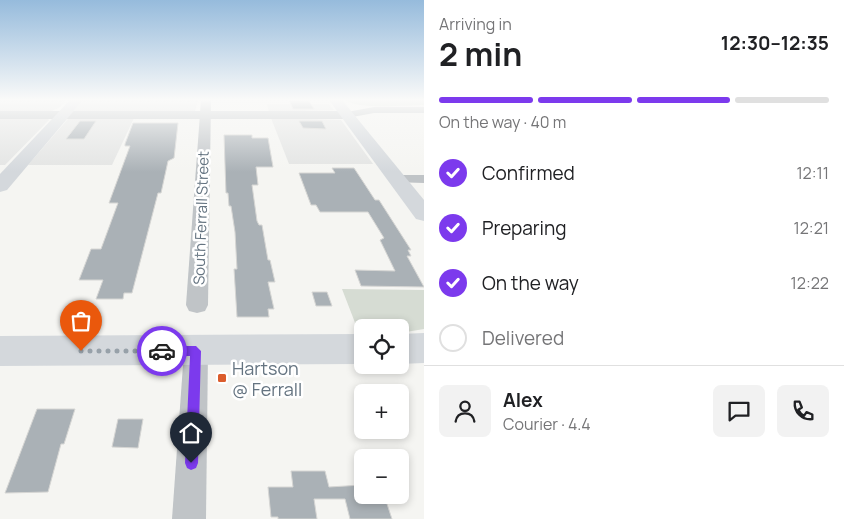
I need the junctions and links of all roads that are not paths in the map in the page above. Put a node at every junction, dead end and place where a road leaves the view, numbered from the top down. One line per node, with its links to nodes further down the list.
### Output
1 (54, 124): 6 (main road)
2 (205, 124): 8 (street, South Ferrall Street)
3 (354, 124): 4 (main road)
4 (397, 179): 5 (street); 7 (main road)
5 (424, 179)
6 (0, 186)
7 (424, 214)
8 (198, 305)
9 (354, 349): 11 (main road)
10 (0, 351): 11 (main road)
11 (196, 351): 12 (street)
12 (189, 519)

